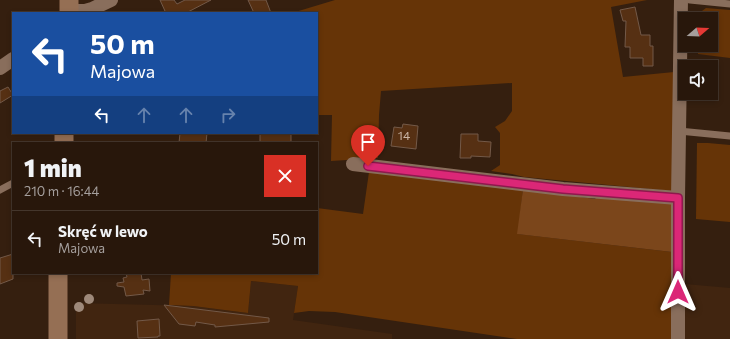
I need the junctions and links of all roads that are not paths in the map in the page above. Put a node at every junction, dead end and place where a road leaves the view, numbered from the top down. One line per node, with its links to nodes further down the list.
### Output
1 (111, 0): 5 (street)
2 (680, 0): 8 (street)
3 (690, 0): 4 (lane)
4 (730, 4)
5 (69, 8)
6 (12, 60): 7 (street)
7 (0, 68)
8 (679, 131): 9 (lane); 13 (street)
9 (730, 136)
10 (353, 164): 13 (street)
11 (12, 184): 12 (lane)
12 (0, 190)
13 (678, 198): 16 (street)
14 (58, 274): 15 (main road)
15 (58, 339)
16 (678, 339)

